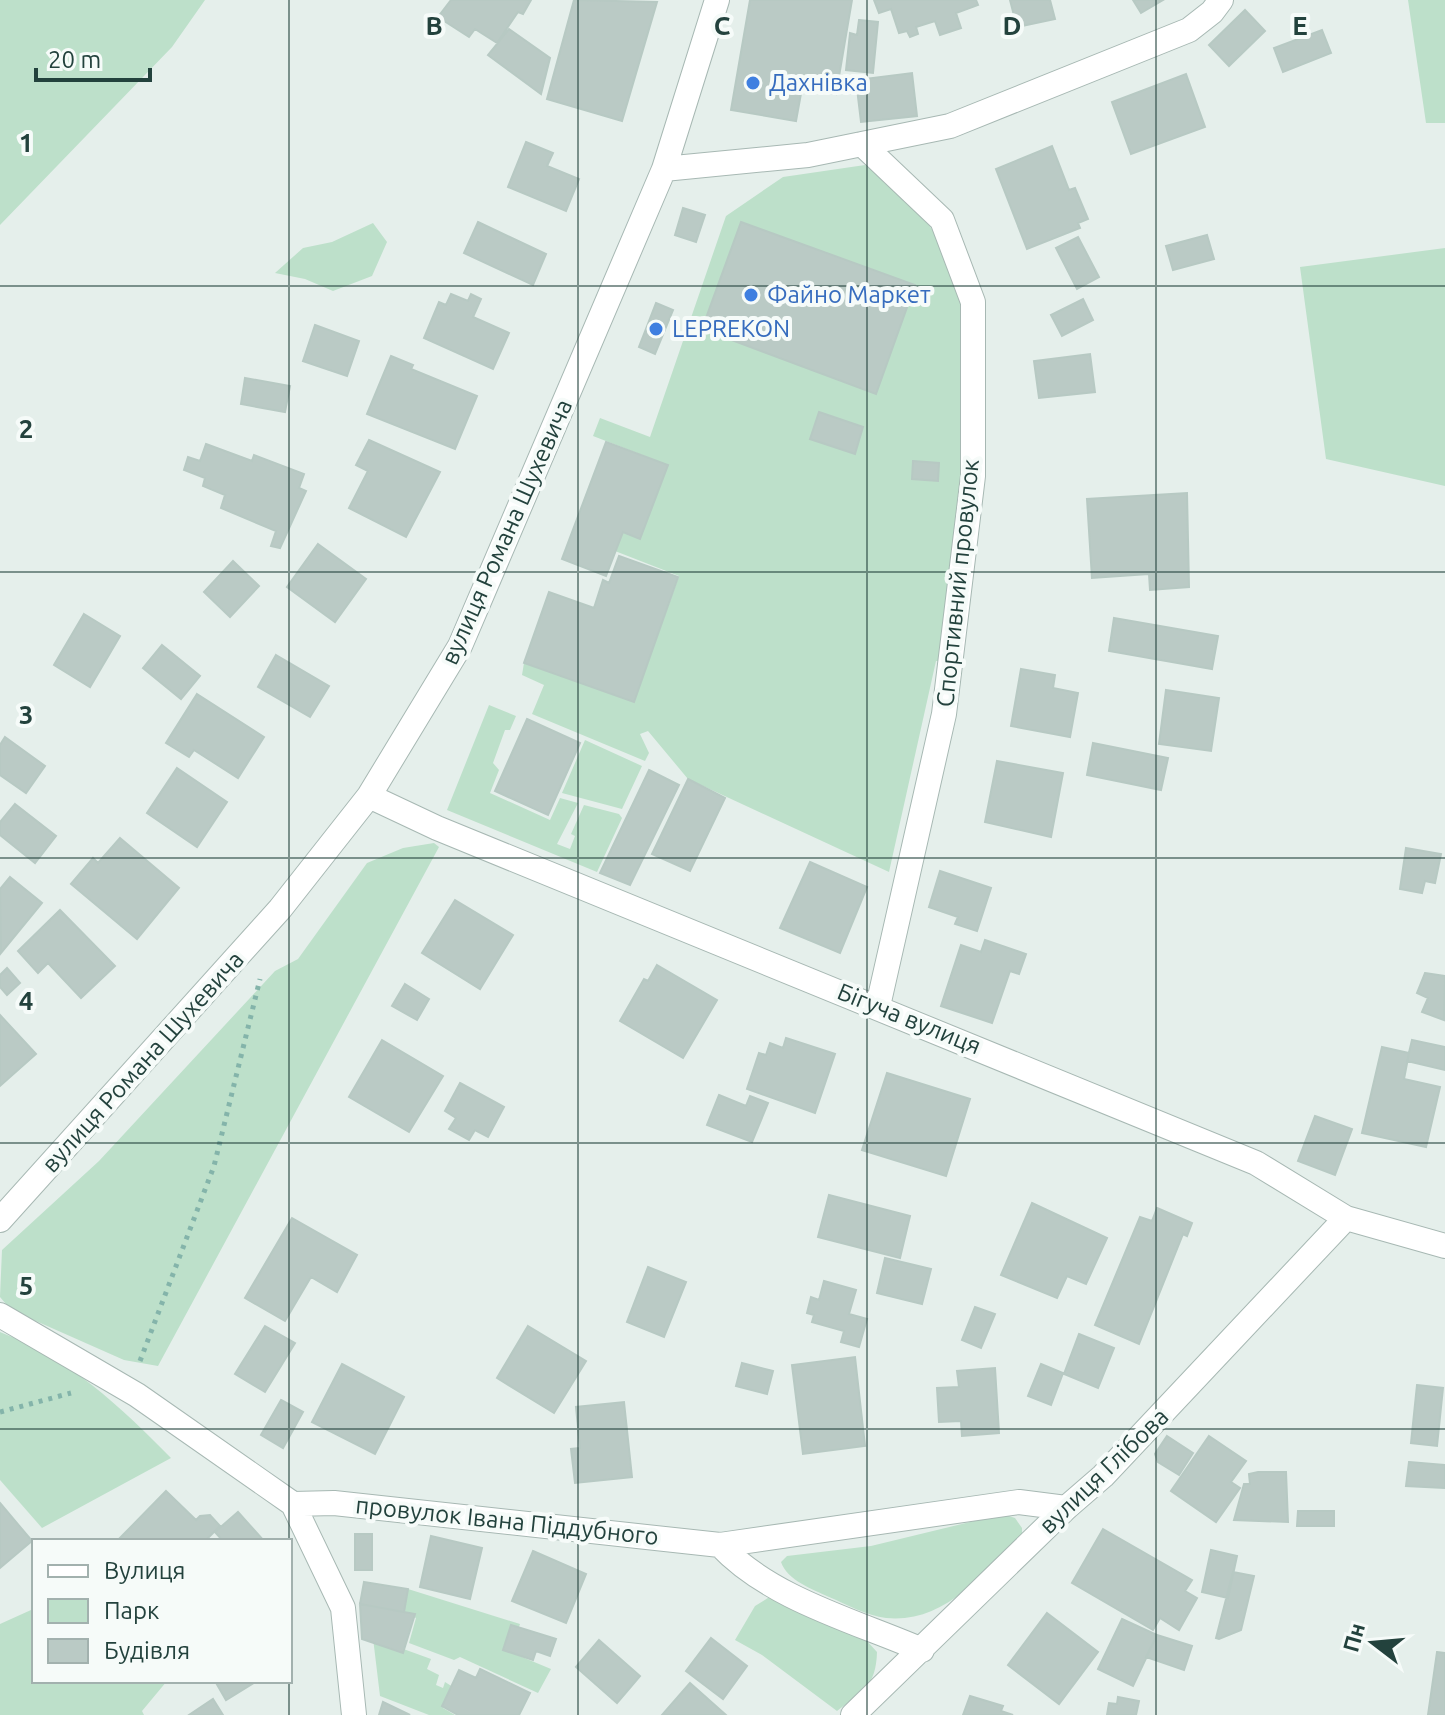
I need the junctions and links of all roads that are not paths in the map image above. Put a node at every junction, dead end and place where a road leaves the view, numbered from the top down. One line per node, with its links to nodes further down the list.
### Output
1 (717, 0): 4 (street, вулиця Романа Шухевича)
2 (1221, 0): 3 (street)
3 (862, 144): 4 (street); 6 (street, Спортивний провулок)
4 (664, 169): 5 (street, вулиця Романа Шухевича)
5 (369, 796): 6 (street, Бігуча вулиця); 8 (street, вулиця Романа Шухевича)
6 (878, 1006): 7 (street, Бігуча вулиця)
7 (1346, 1218): 9 (street, Бігуча вулиця); 12 (street, вулиця Глібова)
8 (0, 1220)
9 (1445, 1246)
10 (0, 1315): 11 (street)
11 (293, 1504): 13 (street, провулок Івана Піддубного); 15 (street)
12 (1066, 1508): 13 (street, провулок Івана Піддубного); 14 (street, вулиця Глібова)
13 (720, 1545): 14 (street)
14 (922, 1650): 16 (street, вулиця Глібова)
15 (354, 1715)
16 (853, 1715)

